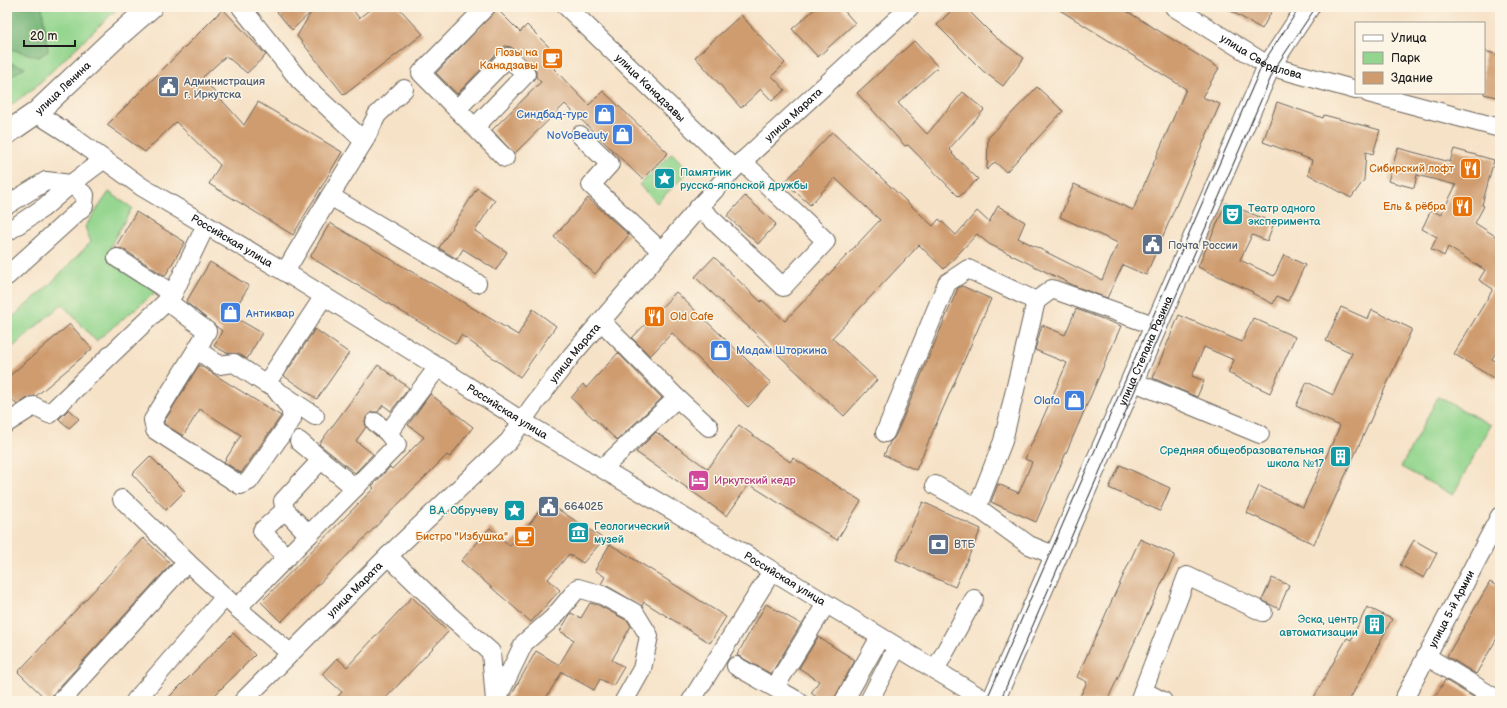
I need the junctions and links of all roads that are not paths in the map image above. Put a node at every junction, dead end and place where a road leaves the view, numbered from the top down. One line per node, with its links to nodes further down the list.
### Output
1 (151, 7): 13 (main road, улица Ленина)
2 (241, 7): 18 (street)
3 (486, 7): 12 (street)
4 (567, 7): 21 (street, улица Канадзавы)
5 (910, 7): 21 (street, улица Марата)
6 (1174, 7): 8 (street, улица Свердлова)
7 (1308, 7): 8 (main road, улица Степана Разина)
8 (1269, 66): 10 (street, улица Свердлова); 37 (main road, улица Степана Разина)
9 (404, 89): 18 (street)
10 (1355, 90)
11 (1372, 94): 15 (street)
12 (457, 109): 14 (street); 14 (street)
13 (36, 113): 16 (main road, улица Ленина); 20 (street, Российская улица)
14 (475, 127): 19 (street)
15 (1500, 128)
16 (7, 133)
17 (580, 135): 28 (street)
18 (364, 141): 23 (street)
19 (505, 158)
20 (103, 160): 22 (street); 26 (street, Российская улица)
21 (738, 165): 25 (street, улица Марата); 25 (street, улица Канадзавы)
22 (71, 184): 24 (street); 27 (street); 31 (street)
23 (330, 196): 30 (street); 32 (street)
24 (7, 205)
25 (699, 207): 28 (street, улица Марата)
26 (206, 225): 30 (street, Российская улица); 34 (street)
27 (7, 232)
28 (661, 251): 36 (street, улица Марата)
29 (117, 258): 34 (street)
30 (285, 272): 33 (street, Российская улица)
31 (7, 276)
32 (477, 283)
33 (324, 296): 39 (street, Российская улица); 41 (street)
34 (170, 297): 38 (street); 45 (street)
35 (1036, 300): 37 (street); 47 (street); 55 (street)
36 (601, 321): 42 (street); 44 (street, улица Марата)
37 (1156, 326): 40 (main road, улица Степана Разина)
38 (200, 344): 41 (street); 41 (street)
39 (438, 367): 44 (street, Российская улица); 53 (street)
40 (1132, 381): 48 (street); 60 (main road, улица Степана Разина)
41 (271, 387): 43 (street)
42 (677, 398): 46 (street); 51 (street)
43 (315, 416)
44 (522, 421): 51 (street, Российская улица); 59 (street, улица Марата)
45 (7, 423)
46 (708, 427)
47 (885, 433)
48 (1260, 434)
49 (299, 441): 50 (street)
50 (321, 460): 53 (street); 56 (street)
51 (603, 468): 63 (street, Российская улица)
52 (935, 485): 55 (street)
53 (355, 488): 58 (street)
54 (122, 499): 62 (street)
55 (977, 508): 60 (street)
56 (285, 510): 58 (street); 61 (street)
57 (1500, 516): 71 (street, улица 5-й Армии)
58 (309, 536): 61 (street)
59 (388, 556): 70 (street, улица Марата); 79 (street)
60 (1056, 556): 86 (main road, улица Степана Разина)
61 (287, 558): 65 (street)
62 (187, 562): 65 (street); 77 (street)
63 (772, 571): 66 (street, Российская улица); 81 (street)
64 (974, 599): 73 (street)
65 (231, 603): 70 (street); 78 (street)
66 (826, 604): 68 (street, Российская улица); 74 (street)
67 (1263, 612): 75 (street)
68 (880, 637): 69 (street, Российская улица); 83 (street)
69 (897, 647): 73 (street, Российская улица); 84 (street)
70 (290, 653): 76 (street, улица Марата)
71 (1426, 656): 88 (street, улица 5-й Армии); 89 (street)
72 (736, 666): 74 (street)
73 (936, 670): 85 (street, Российская улица)
74 (774, 687): 82 (street)
75 (1141, 696): 87 (street)
76 (246, 700)
77 (61, 701)
78 (134, 701)
79 (495, 701): 80 (street)
80 (624, 701)
81 (691, 701)
82 (798, 701)
83 (844, 701)
84 (869, 701)
85 (986, 701)
86 (993, 701)
87 (1164, 701)
88 (1403, 701)
89 (1500, 701)

